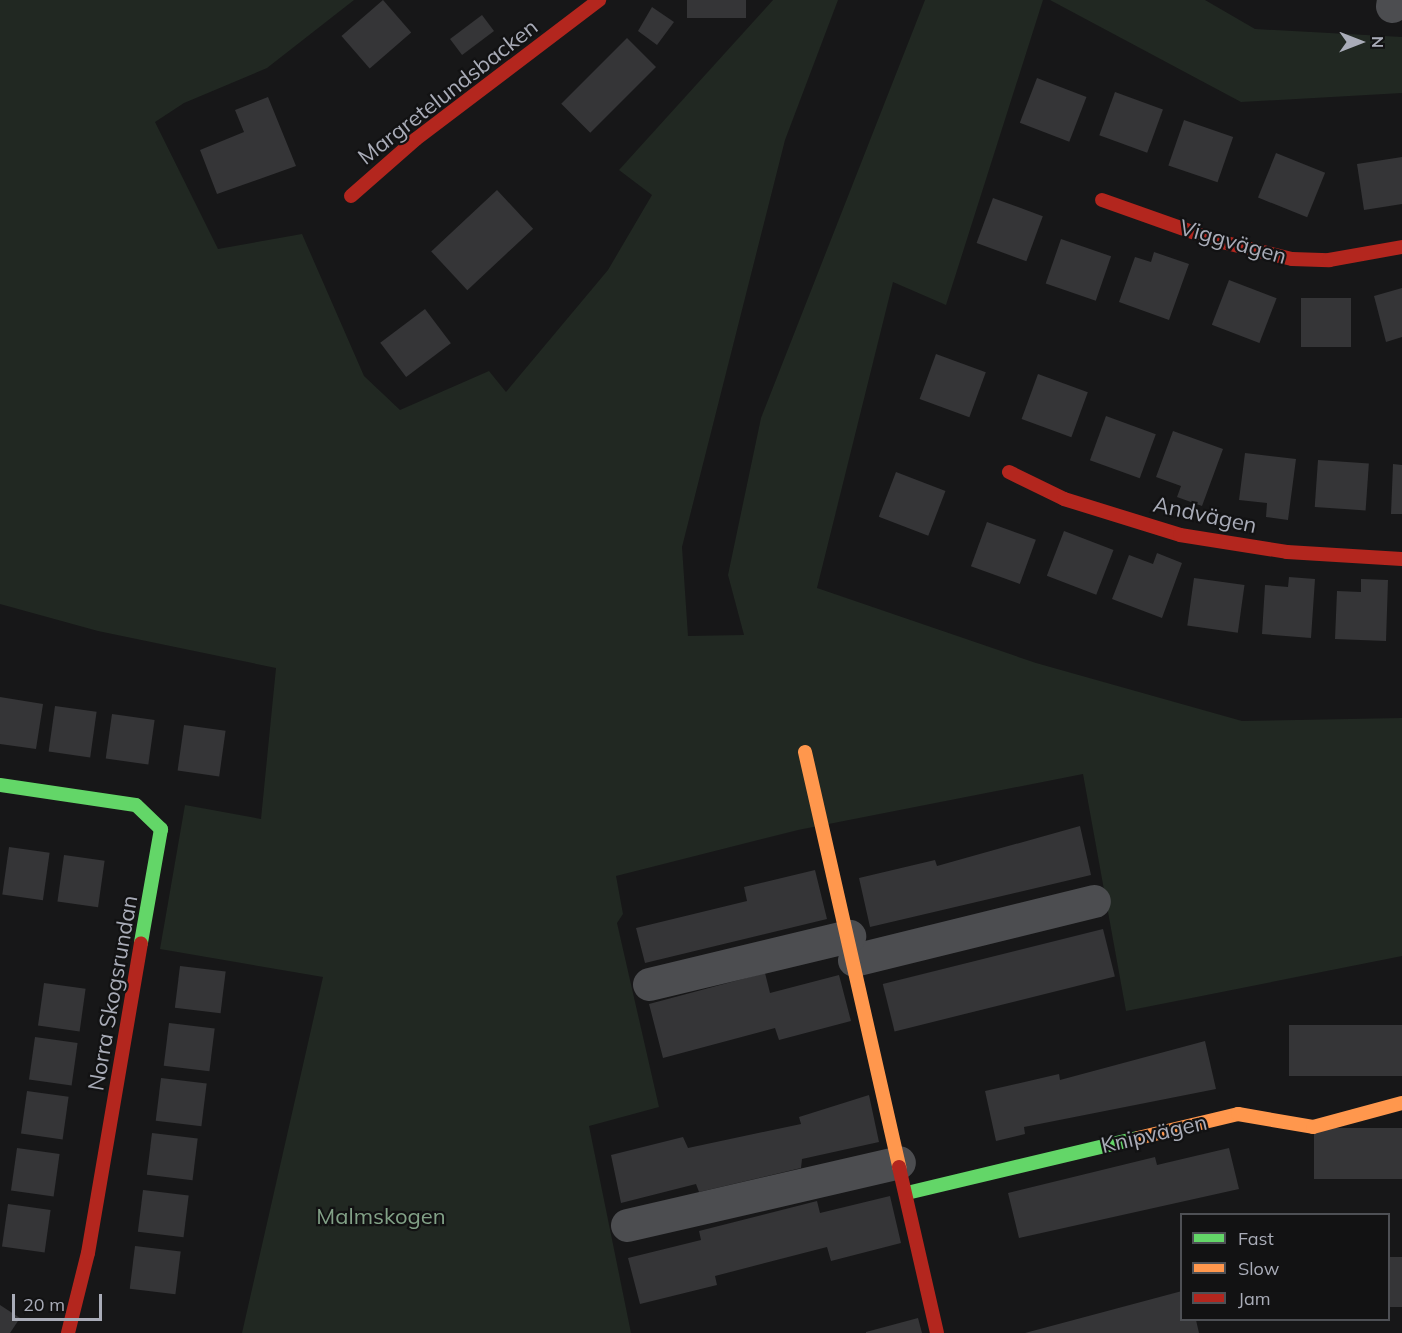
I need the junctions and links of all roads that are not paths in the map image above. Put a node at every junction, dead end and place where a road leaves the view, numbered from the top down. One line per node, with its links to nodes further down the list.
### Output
1 (599, 0): 2 (street, Margretelundsbacken)
2 (351, 196)
3 (1102, 200): 4 (street, Viggvägen)
4 (1402, 246)
5 (1009, 472): 6 (street, Andvägen)
6 (1402, 559)
7 (805, 752): 10 (street)
8 (0, 785): 16 (street, Norra Skogsrundan)
9 (1094, 901): 10 (street)
10 (851, 948): 11 (street); 13 (street)
11 (649, 984)
12 (1402, 1104): 14 (street, Knipvägen)
13 (899, 1162): 14 (street); 15 (street)
14 (907, 1193): 17 (street)
15 (627, 1225)
16 (68, 1333)
17 (938, 1333)

